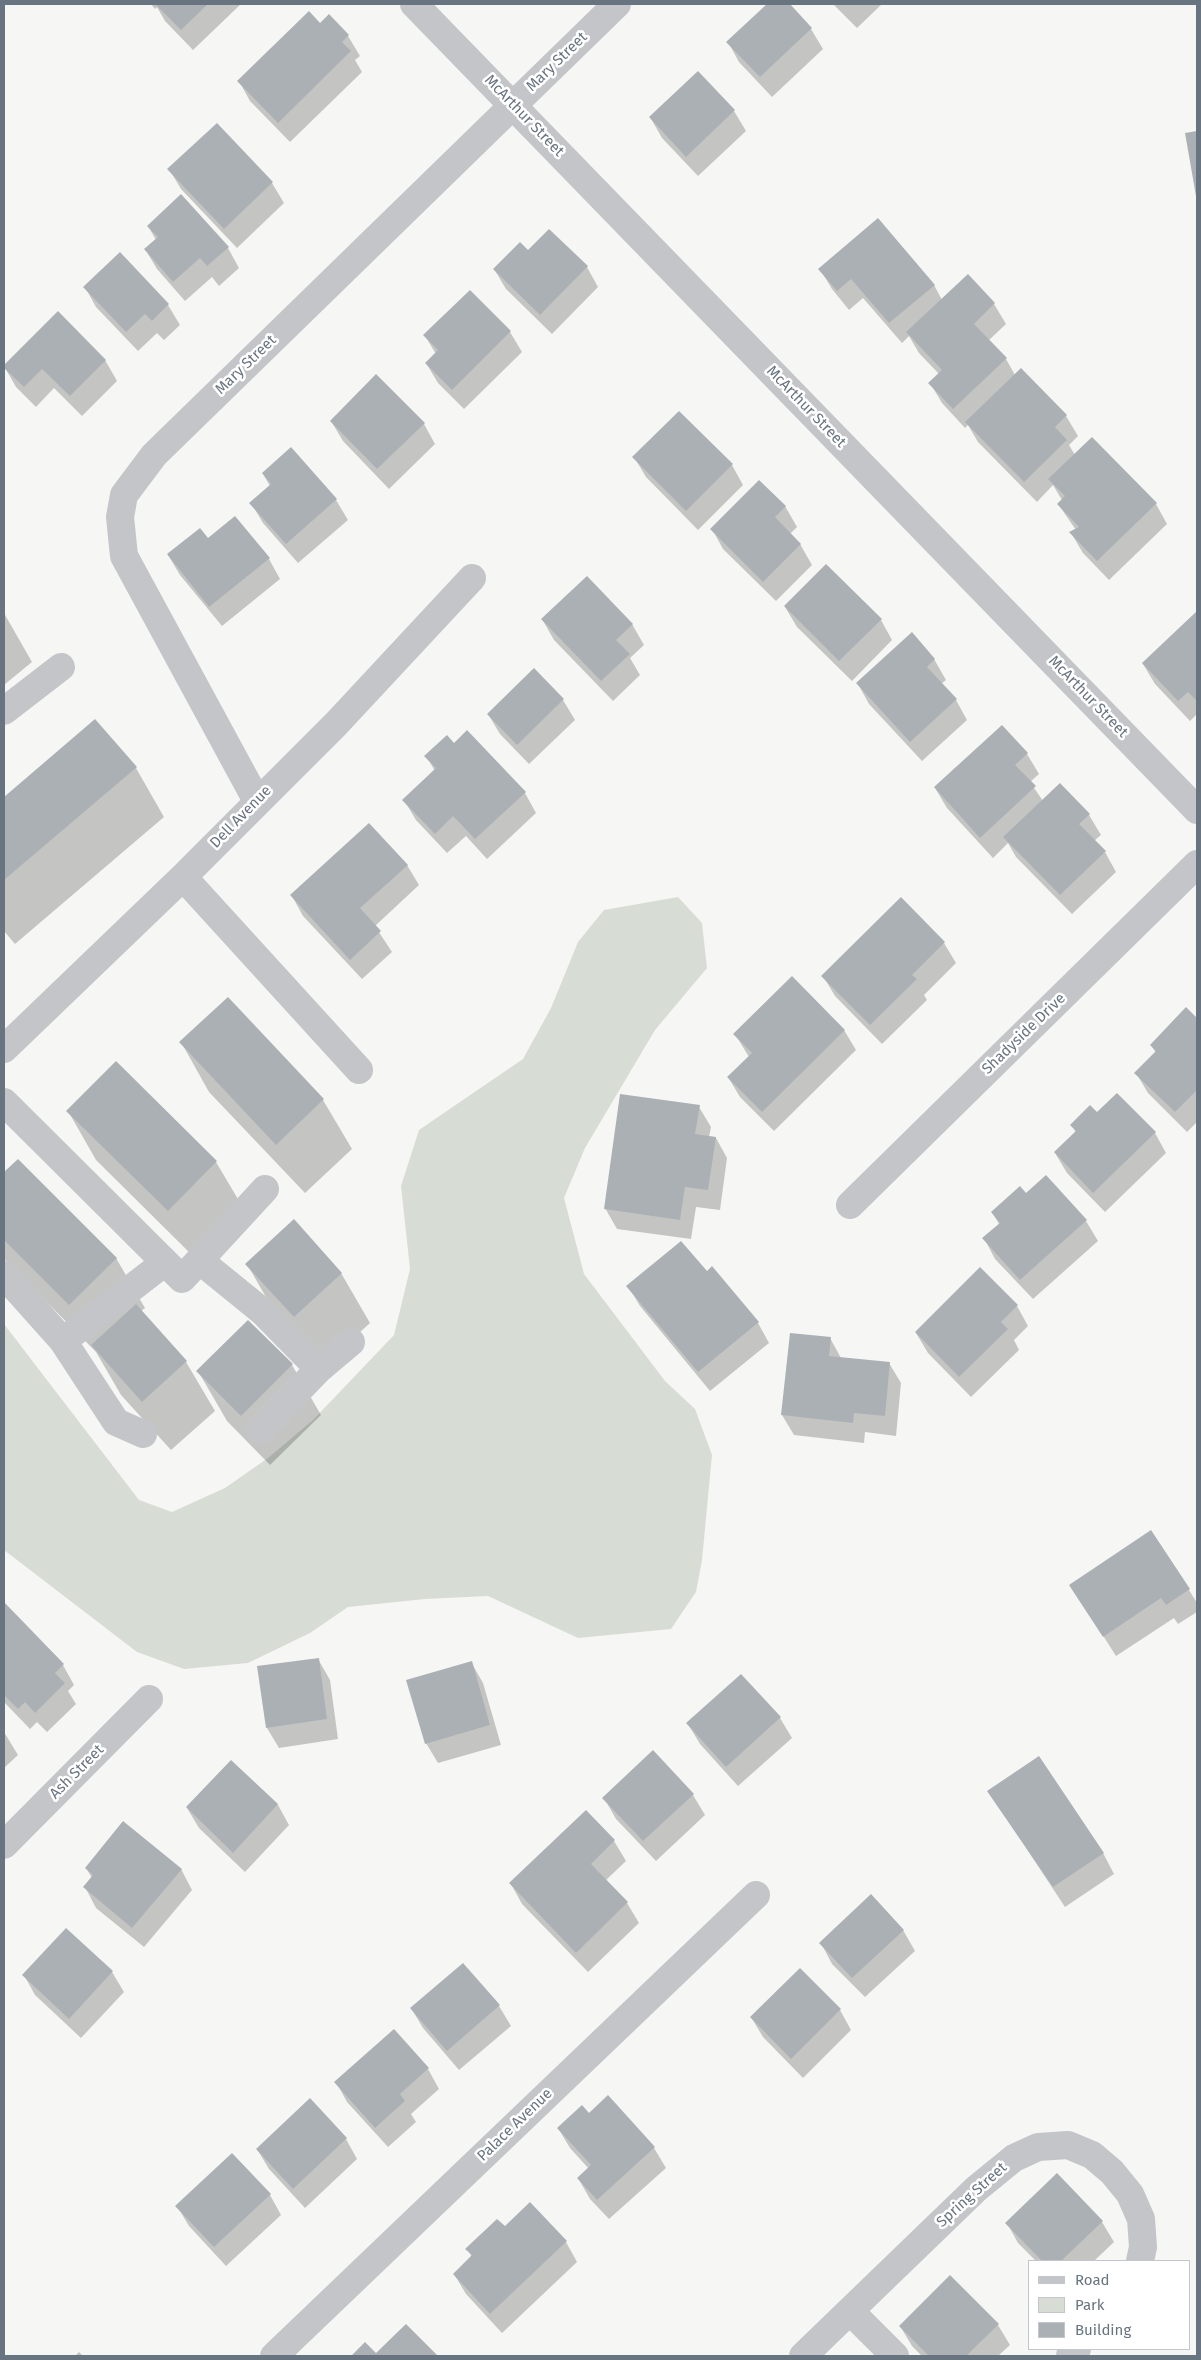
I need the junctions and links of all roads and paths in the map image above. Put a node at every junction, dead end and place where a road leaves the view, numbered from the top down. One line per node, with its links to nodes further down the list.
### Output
1 (414, 4): 3 (street, McArthur Street)
2 (617, 4): 3 (street, Mary Street)
3 (513, 105): 7 (street, Mary Street); 8 (street, McArthur Street)
4 (472, 578): 7 (street, Dell Avenue)
5 (61, 666): 6 (street)
6 (4, 711)
7 (257, 800): 10 (street, Dell Avenue)
8 (1197, 810)
9 (1197, 864): 15 (street, Shadyside Drive)
10 (183, 877): 11 (street, Dell Avenue); 12 (street)
11 (4, 1049)
12 (359, 1070)
13 (4, 1102): 17 (street)
14 (265, 1189): 16 (street)
15 (850, 1205)
16 (199, 1260): 17 (street); 21 (street)
17 (164, 1262): 19 (street)
18 (4, 1274): 19 (street)
19 (63, 1341): 23 (street)
20 (351, 1342): 21 (street)
21 (319, 1369): 22 (street)
22 (260, 1430)
23 (143, 1434)
24 (150, 1699): 25 (street, Ash Street)
25 (4, 1845)
26 (756, 1895): 29 (street, Palace Avenue)
27 (1140, 2260): 28 (street, Spring Street)
28 (850, 2311): 30 (street, Spring Street); 31 (street)
29 (274, 2356)
30 (803, 2356)
31 (895, 2356)

